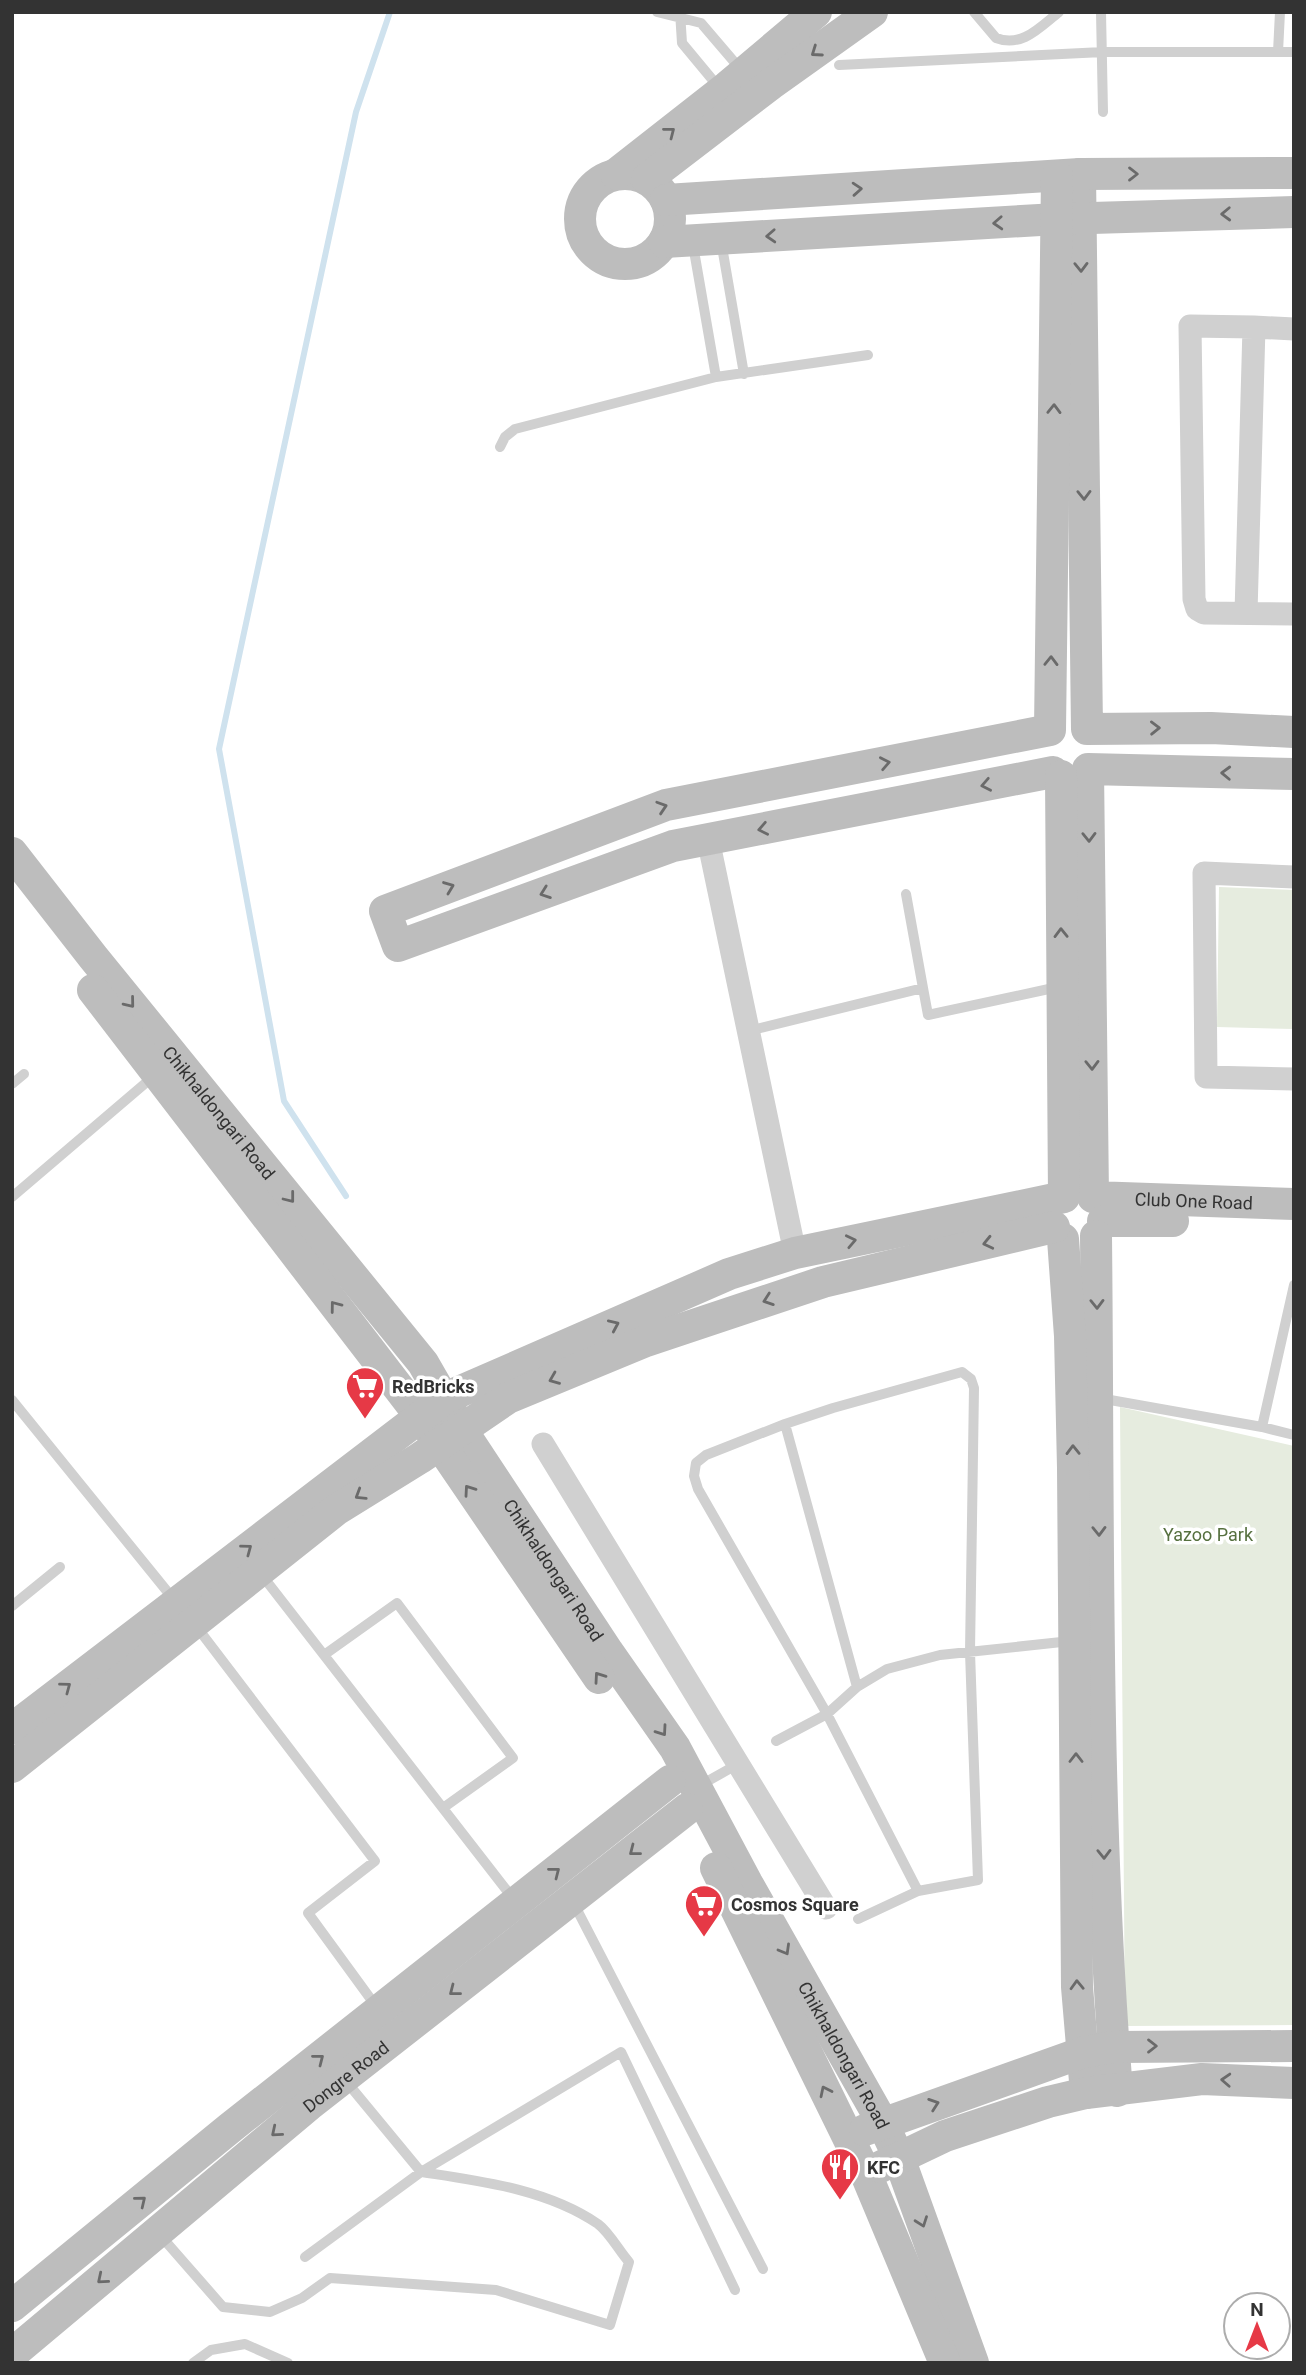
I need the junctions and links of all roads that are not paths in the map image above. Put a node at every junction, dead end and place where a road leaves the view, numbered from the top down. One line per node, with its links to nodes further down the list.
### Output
1 (657, 12): 8 (lane)
2 (816, 12): 13 (street)
3 (872, 12): 18 (street, one-way to 18)
4 (974, 12): 5 (lane)
5 (1059, 12)
6 (1101, 12): 9 (lane)
7 (1280, 12): 10 (lane)
8 (680, 15): 13 (lane); 13 (lane)
9 (1103, 52): 10 (lane); 12 (lane); 14 (lane)
10 (1278, 52): 11 (lane)
11 (1294, 52)
12 (839, 65)
13 (733, 82): 16 (street, one-way to 13)
14 (1103, 112)
15 (1294, 173): 17 (street, one-way to 15)
16 (616, 174): 18 (street); 21 (street)
17 (1068, 175): 18 (street, one-way to 17); 20 (street)
18 (657, 190): 21 (street)
19 (1294, 212): 20 (street, one-way to 20)
20 (1068, 219): 21 (street, one-way to 21); 30 (street, one-way to 30); 31 (street, one-way to 20)
21 (692, 241): 25 (lane); 26 (lane)
22 (1254, 327): 23 (street); 28 (street); 28 (street)
23 (1294, 329)
24 (869, 355): 25 (lane)
25 (744, 374): 26 (lane)
26 (716, 377): 27 (lane)
27 (500, 447)
28 (1246, 613): 29 (street)
29 (1294, 614)
30 (1087, 729): 31 (street); 32 (street, one-way to 32); 33 (street)
31 (1050, 730): 33 (street); 35 (street, one-way to 31)
32 (1294, 732)
33 (1068, 772): 34 (street, one-way to 33); 35 (street, one-way to 35); 40 (street, one-way to 33); 49 (street, one-way to 49)
34 (1294, 774)
35 (708, 839): 42 (street)
36 (12, 853): 56 (street, Chikhaldongari Road, one-way to 56)
37 (1294, 877): 45 (street)
38 (12, 883): 43 (street, Chikhaldongari Road)
39 (906, 894): 41 (lane)
40 (1062, 986): 41 (lane); 49 (street)
41 (923, 988): 42 (lane)
42 (748, 1031): 52 (street)
43 (157, 1073): 47 (lane); 56 (street, Chikhaldongari Road, one-way to 43)
44 (24, 1074): 46 (lane)
45 (1294, 1079)
46 (12, 1084)
47 (12, 1197)
48 (1294, 1204): 49 (street, Club One Road)
49 (1089, 1213): 50 (street, Club One Road); 51 (street); 51 (street, Club One Road); 52 (street, one-way to 49); 54 (street, one-way to 54)
50 (1294, 1220)
51 (1059, 1233): 60 (street, Club One Road, one-way to 60); 66 (street, one-way to 51)
52 (795, 1253): 56 (street, one-way to 52)
53 (1294, 1284): 58 (lane)
54 (1098, 1397): 58 (lane); 66 (street, one-way to 66)
55 (12, 1399): 65 (lane)
56 (433, 1408): 60 (street, Chikhaldongari Road); 65 (street, one-way to 56)
57 (785, 1424): 67 (lane); 69 (lane); 70 (lane)
58 (1262, 1427): 59 (lane)
59 (1294, 1435)
60 (450, 1437): 63 (street, Club One Road, one-way to 63); 75 (street, Chikhaldongari Road)
61 (543, 1444): 73 (street)
62 (60, 1567): 64 (lane)
63 (259, 1572): 65 (street, Club One Road); 68 (lane)
64 (12, 1606)
65 (185, 1613): 71 (street, one-way to 65); 74 (street); 82 (lane)
66 (1087, 1640): 67 (lane); 84 (street, one-way to 84); 85 (street, one-way to 66)
67 (970, 1652): 69 (lane); 77 (lane)
68 (324, 1655): 76 (lane); 76 (lane)
69 (857, 1687): 70 (lane)
70 (827, 1714): 72 (lane); 77 (lane)
71 (12, 1729)
72 (776, 1741)
73 (738, 1763): 75 (lane); 80 (street)
74 (12, 1767)
75 (685, 1792): 78 (street, Dongre Road, one-way to 78); 79 (street, Dongre Road, one-way to 75); 90 (street, Chikhaldongari Road, one-way to 90); 91 (street, Chikhaldongari Road, one-way to 75)
76 (443, 1808): 79 (lane)
77 (918, 1891): 81 (lane)
78 (572, 1899): 86 (street, Dongre Road, one-way to 86); 97 (lane)
79 (516, 1902): 82 (street, Dongre Road)
80 (826, 1908)
81 (858, 1919)
82 (379, 2011): 99 (street, Dongre Road, one-way to 82)
83 (1294, 2046): 84 (street, one-way to 83)
84 (1113, 2047): 85 (street); 88 (street)
85 (1081, 2053): 89 (street); 90 (street, one-way to 85)
86 (343, 2078): 93 (lane); 95 (street, Dongre Road, one-way to 95)
87 (1294, 2083): 88 (street, one-way to 88)
88 (1117, 2091): 89 (street)
89 (1086, 2093): 92 (street)
90 (882, 2122): 91 (street); 92 (street, Chikhaldongari Road)
91 (847, 2137): 94 (street, Chikhaldongari Road)
92 (899, 2158): 94 (street); 104 (street, Chikhaldongari Road, one-way to 104)
93 (421, 2172): 95 (lane); 96 (lane); 98 (lane)
94 (866, 2174): 103 (street, Chikhaldongari Road)
95 (157, 2232): 100 (street, Dongre Road, one-way to 100)
96 (305, 2257)
97 (763, 2269)
98 (736, 2290)
99 (12, 2306)
100 (12, 2354)
101 (193, 2363): 102 (lane)
102 (288, 2363)
103 (945, 2363)
104 (973, 2363)

